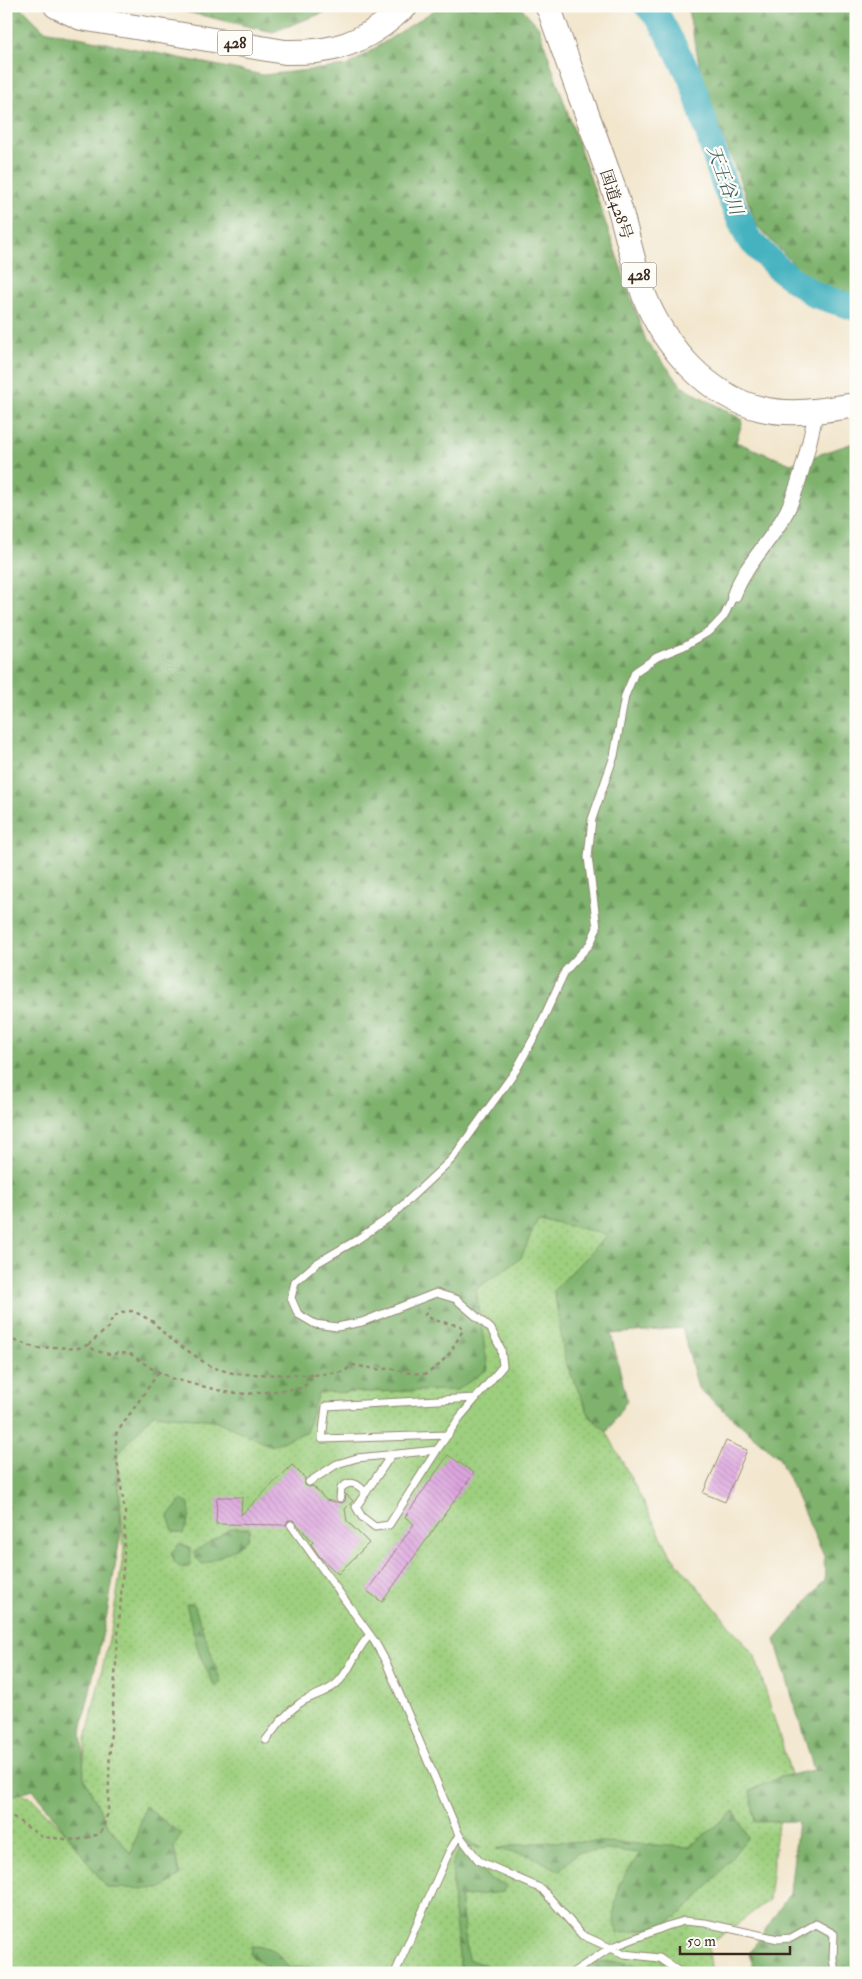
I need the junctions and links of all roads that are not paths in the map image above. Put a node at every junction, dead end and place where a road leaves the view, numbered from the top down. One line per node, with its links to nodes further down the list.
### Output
1 (56, 6): 2 (highway, 428)
2 (406, 6)
3 (546, 6): 5 (highway, 国道428号 / 428)
4 (856, 406): 5 (highway, 国道428号 / 428)
5 (816, 412): 6 (street)
6 (734, 595): 7 (lane)
7 (476, 1398): 8 (lane); 8 (lane)
8 (448, 1435): 9 (lane)
9 (437, 1450): 10 (lane); 12 (lane)
10 (392, 1454): 11 (lane); 12 (lane)
11 (309, 1482)
12 (366, 1493): 13 (lane)
13 (340, 1498)
14 (291, 1525): 15 (lane)
15 (370, 1635): 16 (lane); 17 (lane)
16 (266, 1740)
17 (459, 1835): 18 (lane); 19 (lane)
18 (610, 1948): 20 (lane); 21 (lane); 22 (lane)
19 (395, 1973)
20 (572, 1973)
21 (681, 1973)
22 (835, 1973)

